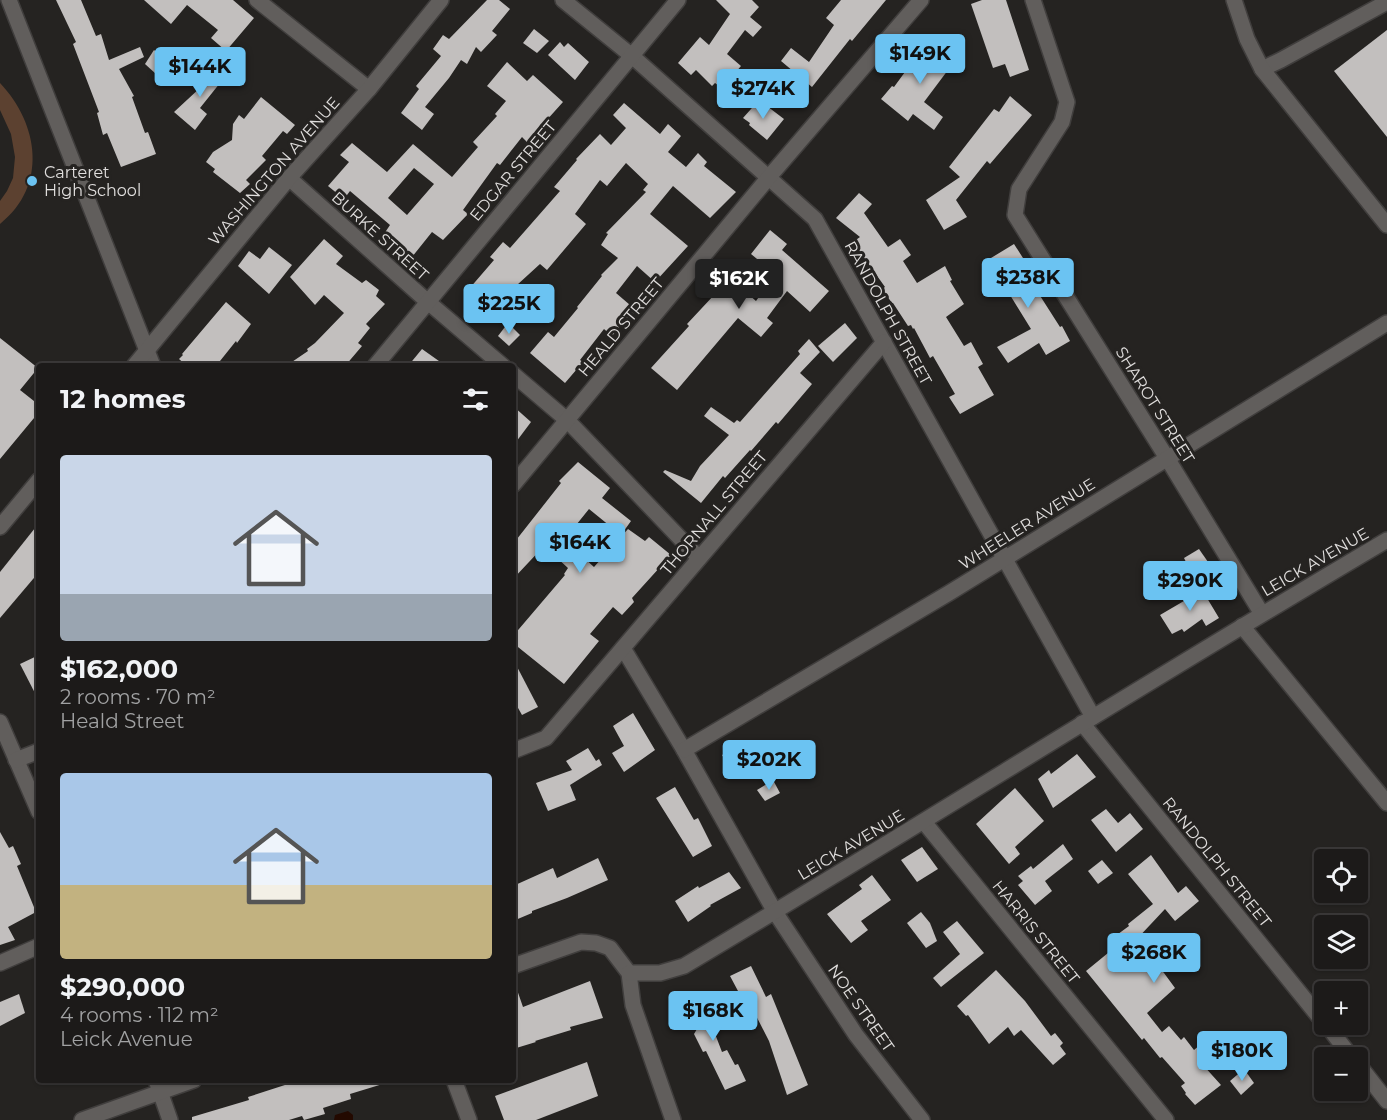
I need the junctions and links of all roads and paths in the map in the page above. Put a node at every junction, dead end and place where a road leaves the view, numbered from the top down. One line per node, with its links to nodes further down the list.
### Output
1 (9, 0): 19 (street)
2 (257, 0): 12 (street)
3 (441, 0): 12 (street, WASHINGTON AVENUE)
4 (562, 0): 10 (street, RANDOLPH STREET)
5 (678, 0): 10 (street, EDGAR STREET)
6 (921, 0): 13 (street, HEALD STREET)
7 (1032, 0): 26 (street, SHAROT STREET)
8 (1234, 0): 11 (street)
9 (1387, 2): 11 (street)
10 (632, 56): 13 (street, RANDOLPH STREET); 16 (street, EDGAR STREET)
11 (1262, 69): 15 (street)
12 (369, 89): 14 (street, WASHINGTON AVENUE)
13 (769, 177): 18 (street, RANDOLPH STREET); 25 (street, HEALD STREET)
14 (289, 178): 16 (street, BURKE STREET); 19 (street, WASHINGTON AVENUE)
15 (1387, 225)
16 (428, 302): 22 (street, EDGAR STREET); 23 (street, BURKE STREET)
17 (1387, 323): 26 (street, WHEELER AVENUE)
18 (884, 342): 31 (street, THORNALL STREET); 32 (street, RANDOLPH STREET)
19 (146, 351): 20 (street, WASHINGTON AVENUE); 21 (street)
20 (136, 363)
21 (152, 363)
22 (377, 363)
23 (499, 363)
24 (516, 377): 25 (street)
25 (567, 420): 27 (street, HEALD STREET); 31 (street)
26 (1167, 458): 32 (street, WHEELER AVENUE); 33 (street, SHAROT STREET)
27 (516, 481)
28 (36, 484): 29 (street)
29 (0, 527)
30 (1387, 540): 33 (street, LEICK AVENUE)
31 (699, 558): 35 (street, THORNALL STREET)
32 (1005, 559): 36 (street, RANDOLPH STREET); 39 (street, WHEELER AVENUE)
33 (1262, 614): 34 (street, LEICK AVENUE)
34 (1242, 626): 36 (street, LEICK AVENUE); 42 (street)
35 (623, 648): 38 (street, THORNALL STREET); 39 (street, NOE STREET)
36 (1088, 720): 44 (street, LEICK AVENUE); 50 (street, RANDOLPH STREET)
37 (0, 722): 41 (street)
38 (516, 750)
39 (684, 750): 45 (street, NOE STREET)
40 (36, 752): 41 (street)
41 (16, 760): 43 (street)
42 (1387, 803)
43 (36, 805)
44 (924, 822): 45 (street, LEICK AVENUE); 63 (street, HARRIS STREET)
45 (775, 912): 49 (street, LEICK AVENUE); 62 (street, NOE STREET)
46 (36, 947): 47 (street)
47 (0, 963)
48 (516, 965): 49 (street)
49 (629, 973): 58 (street)
50 (1314, 1010)
51 (1334, 1035): 52 (street, RANDOLPH STREET)
52 (1343, 1047)
53 (1368, 1077): 57 (street)
54 (176, 1083): 56 (street)
55 (455, 1083): 61 (street)
56 (158, 1086): 59 (street); 60 (street)
57 (1387, 1101)
58 (669, 1119)
59 (82, 1120)
60 (170, 1120)
61 (469, 1120)
62 (922, 1120)
63 (1166, 1120)

